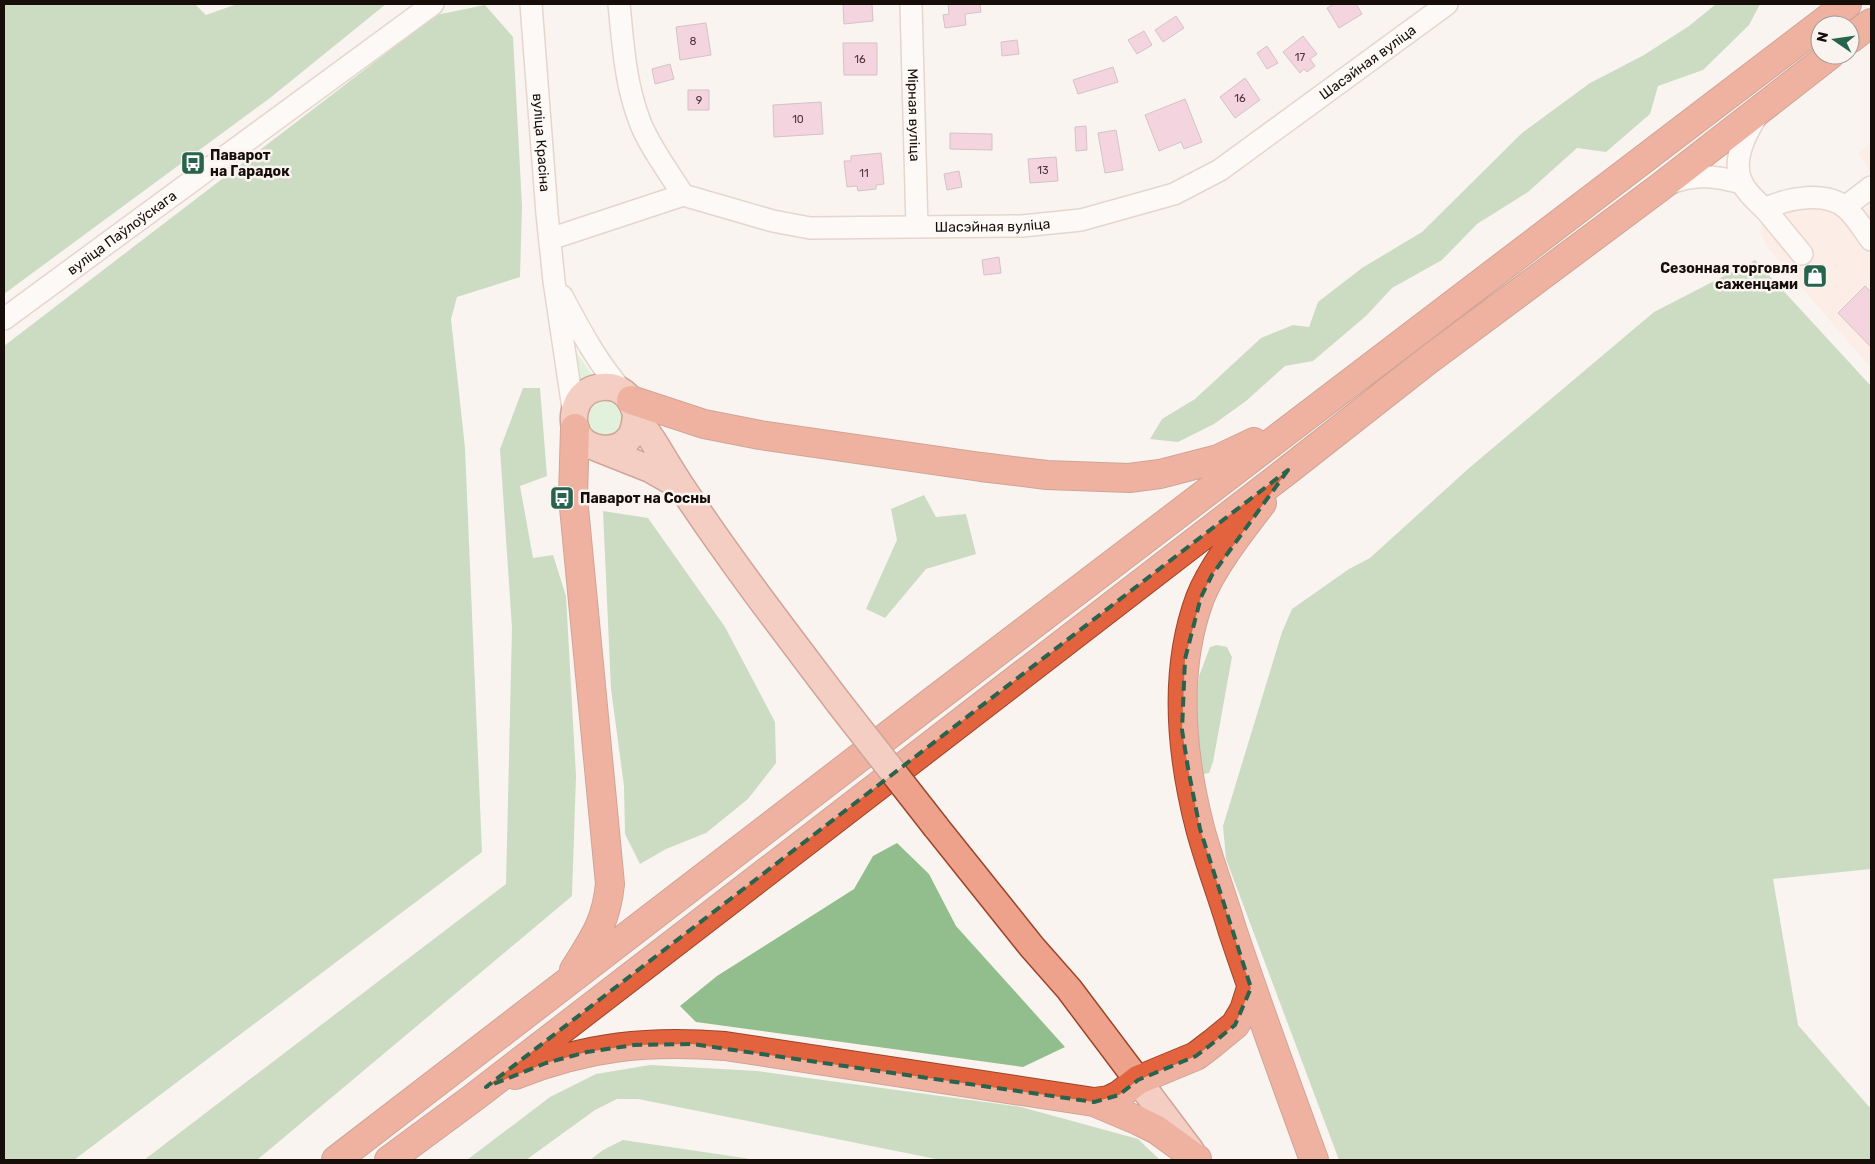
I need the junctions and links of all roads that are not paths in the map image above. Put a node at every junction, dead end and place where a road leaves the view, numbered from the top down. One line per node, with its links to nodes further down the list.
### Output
1 (433, 4): 22 (street, вуліца Паўлоўскага)
2 (531, 4): 18 (street, вуліца Красіна)
3 (620, 4): 14 (street)
4 (911, 4): 17 (street, Мірная вуліца)
5 (1447, 4): 17 (street, Шасэйная вуліца)
6 (1847, 4): 24 (highway)
7 (1871, 23): 8 (highway)
8 (1860, 31)
9 (1817, 65): 10 (highway)
10 (1761, 108): 11 (street); 12 (highway)
11 (1742, 183): 12 (street); 16 (street)
12 (1659, 188): 27 (highway)
13 (1871, 188): 15 (street)
14 (683, 195): 17 (street, Шасэйная вуліца); 18 (street)
15 (1845, 207): 16 (street); 19 (street)
16 (1765, 209): 20 (street)
17 (917, 227)
18 (550, 239): 21 (street, вуліца Красіна)
19 (1871, 240)
20 (1802, 254)
21 (554, 281): 23 (street, вуліца Красіна); 25 (street, вуліца Красіна)
22 (4, 319)
23 (630, 403): 24 (highway); 25 (main road); 26 (main road); 28 (main road)
24 (1303, 419): 29 (highway)
25 (575, 422): 26 (main road); 29 (highway)
26 (597, 448): 28 (main road)
27 (1288, 470): 30 (highway); 32 (highway)
28 (682, 488): 31 (main road, bridge)
29 (562, 988): 34 (highway)
30 (1251, 988): 31 (highway); 37 (highway)
31 (1138, 1080): 33 (highway); 36 (main road)
32 (486, 1087): 33 (highway); 35 (highway)
33 (1094, 1102): 36 (highway)
34 (336, 1160)
35 (389, 1160)
36 (1197, 1160)
37 (1314, 1160)

